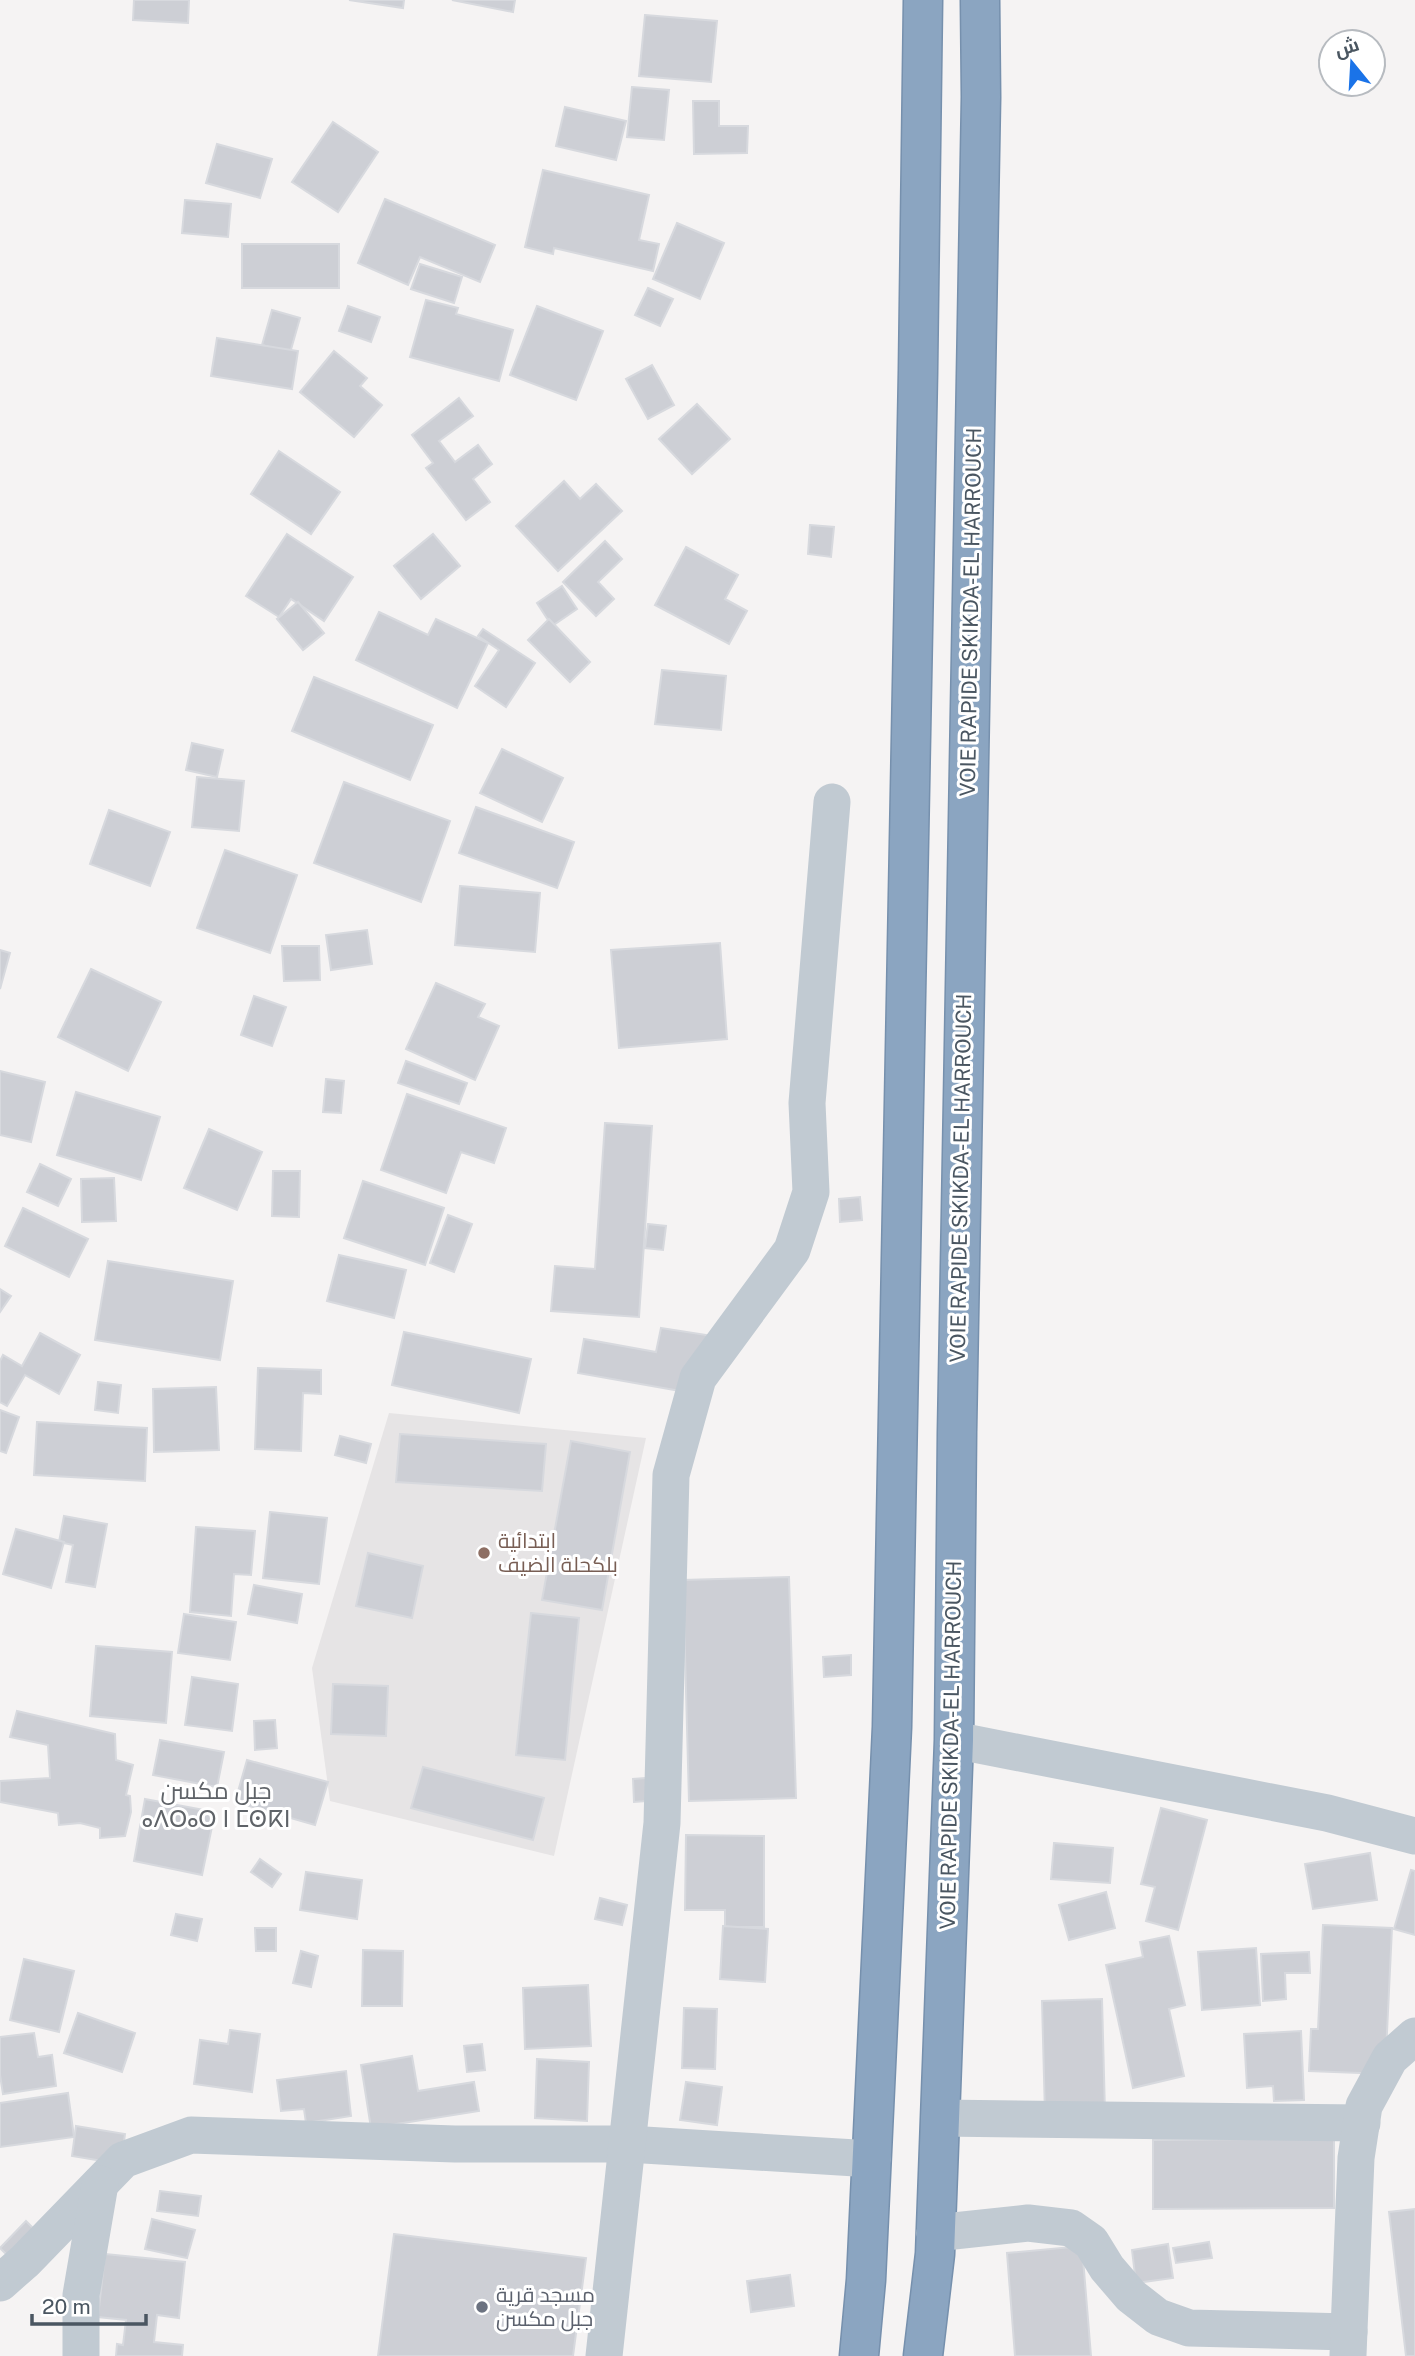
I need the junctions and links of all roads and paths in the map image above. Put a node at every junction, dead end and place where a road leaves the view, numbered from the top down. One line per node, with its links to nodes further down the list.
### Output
1 (923, 0): 10 (highway)
2 (980, 0): 4 (highway, VOIE RAPIDE SKIKDA-EL HARROUCH)
3 (832, 802): 9 (street)
4 (954, 1740): 5 (street); 7 (highway, VOIE RAPIDE SKIKDA-EL HARROUCH)
5 (1415, 1836)
6 (1415, 2036): 8 (street)
7 (940, 2118): 8 (street); 12 (highway, VOIE RAPIDE SKIKDA-EL HARROUCH)
8 (1362, 2123): 14 (street)
9 (628, 2144): 10 (street); 11 (street); 16 (street)
10 (872, 2159): 17 (highway)
11 (100, 2184): 13 (street); 15 (street)
12 (935, 2233): 14 (street); 18 (highway, VOIE RAPIDE SKIKDA-EL HARROUCH)
13 (0, 2283)
14 (1349, 2344)
15 (82, 2356)
16 (604, 2356)
17 (859, 2356)
18 (923, 2356)

